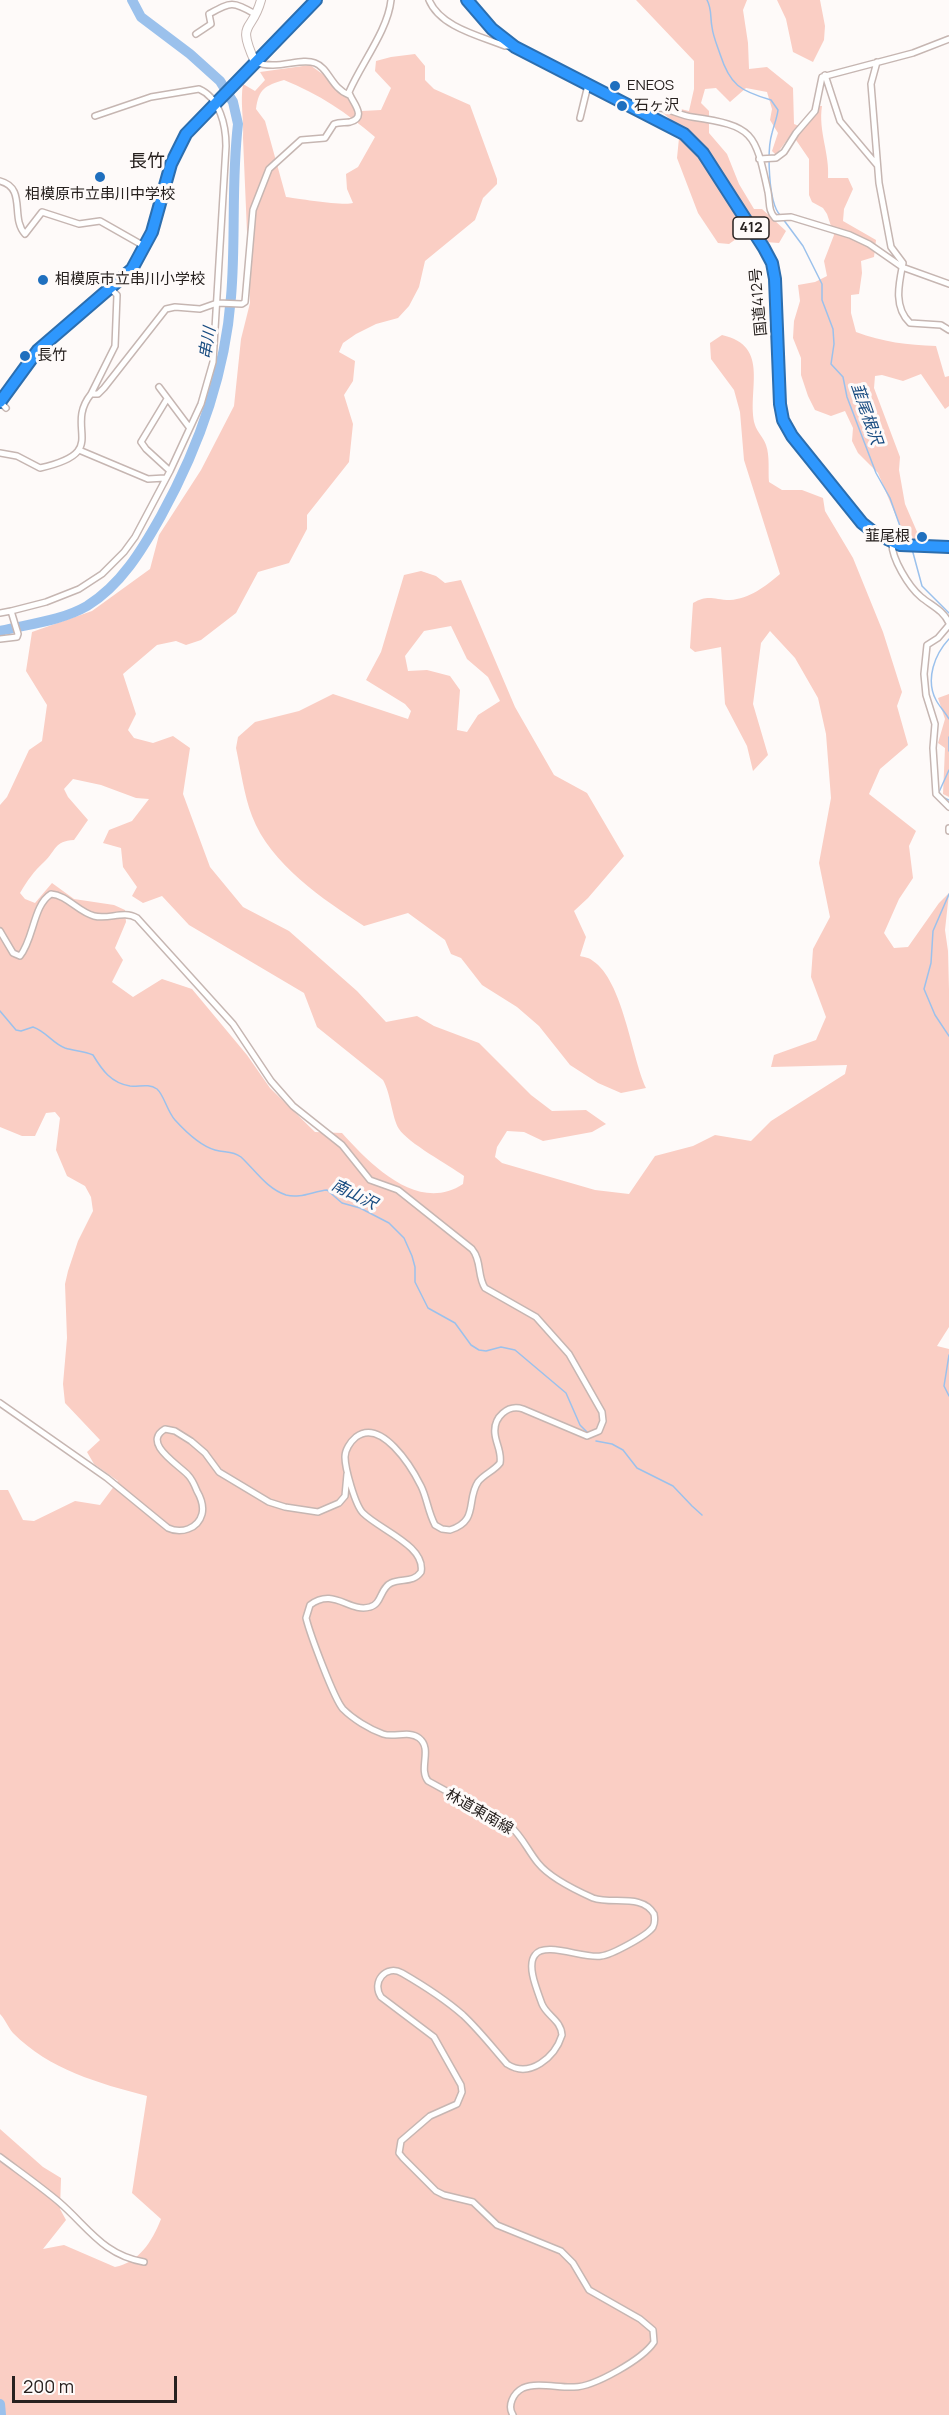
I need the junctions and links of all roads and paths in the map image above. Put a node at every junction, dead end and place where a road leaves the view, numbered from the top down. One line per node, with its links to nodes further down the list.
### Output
1 (261, 0): 6 (main road)
2 (316, 0): 10 (highway)
3 (391, 0): 14 (street)
4 (429, 0): 9 (street)
5 (467, 0): 9 (highway, 国道412号 / 412)
6 (255, 14): 7 (street); 10 (main road)
7 (196, 34)
8 (949, 39): 11 (street)
9 (513, 45): 13 (highway, 国道412号 / 412)
10 (255, 62): 14 (street); 15 (highway)
11 (877, 62): 12 (street); 20 (street)
12 (825, 75): 19 (street); 20 (street)
13 (588, 85): 16 (highway, 国道412号 / 412); 18 (street)
14 (349, 95): 26 (street)
15 (216, 102): 17 (street); 22 (highway); 26 (street)
16 (645, 113): 19 (street); 37 (highway, 国道412号 / 412)
17 (95, 116)
18 (580, 118)
19 (762, 159): 23 (street)
20 (878, 166): 23 (street)
21 (0, 181): 22 (street)
22 (146, 247): 25 (highway)
23 (902, 267): 24 (street); 27 (street)
24 (949, 284)
25 (111, 289): 29 (street); 31 (highway)
26 (218, 303): 29 (street); 32 (street)
27 (949, 330)
28 (159, 387): 30 (street)
29 (91, 393): 33 (street)
30 (167, 399): 32 (street); 35 (street)
31 (2, 404)
32 (189, 428): 35 (street)
33 (79, 450): 34 (street); 36 (street)
34 (0, 453)
35 (170, 471): 36 (street)
36 (165, 478): 39 (street)
37 (896, 544): 38 (highway); 41 (street)
38 (949, 547)
39 (11, 612): 40 (street); 42 (street)
40 (0, 613)
41 (949, 624): 43 (street)
42 (0, 639)
43 (949, 807)
44 (0, 931): 46 (street, 林道東南線)
45 (0, 1403): 46 (street)
46 (348, 1470): 49 (street, 林道東南線)
47 (0, 2157): 48 (street)
48 (144, 2262)
49 (513, 2415)

